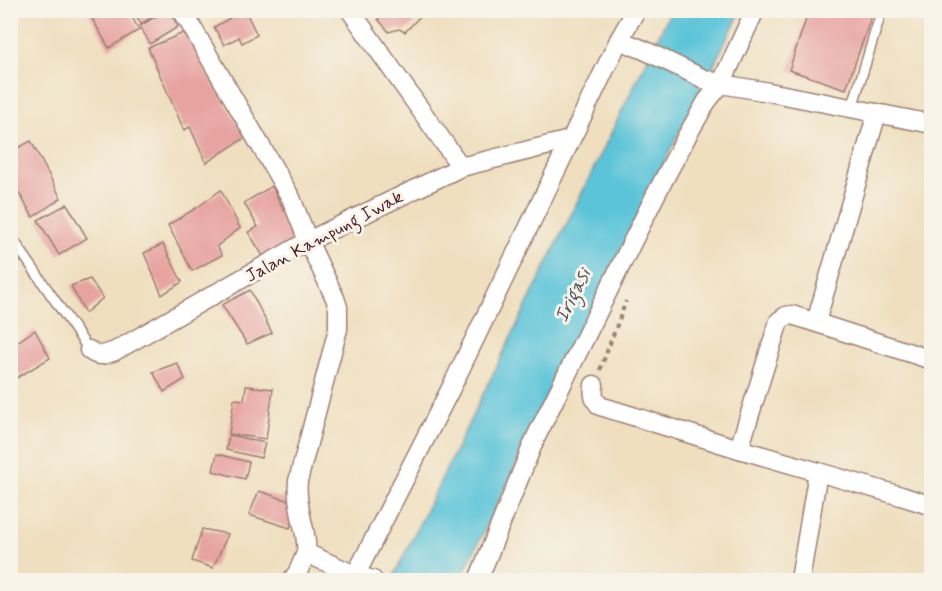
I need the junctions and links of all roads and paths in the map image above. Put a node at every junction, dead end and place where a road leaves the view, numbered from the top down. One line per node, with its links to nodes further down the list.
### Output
1 (182, 10): 14 (street)
2 (350, 10): 12 (street)
3 (636, 10): 6 (street)
4 (755, 10): 7 (street)
5 (880, 16): 8 (lane)
6 (619, 40): 7 (street); 11 (street)
7 (712, 82): 8 (street); 25 (street)
8 (852, 108): 9 (street)
9 (877, 113): 10 (street); 15 (street)
10 (932, 124)
11 (570, 140): 12 (street, Jalan Kampung Iwak); 23 (street)
12 (461, 167): 14 (street, Jalan Kampung Iwak)
13 (10, 236): 16 (lane)
14 (308, 241): 16 (street, Jalan Kampung Iwak); 22 (street)
15 (816, 322): 17 (street); 19 (street)
16 (89, 350)
17 (932, 360)
18 (594, 385): 19 (street)
19 (739, 449): 20 (street)
20 (818, 472): 21 (street); 26 (street)
21 (932, 506)
22 (306, 553): 23 (street); 24 (street)
23 (363, 579)
24 (292, 580)
25 (478, 580)
26 (800, 580)

